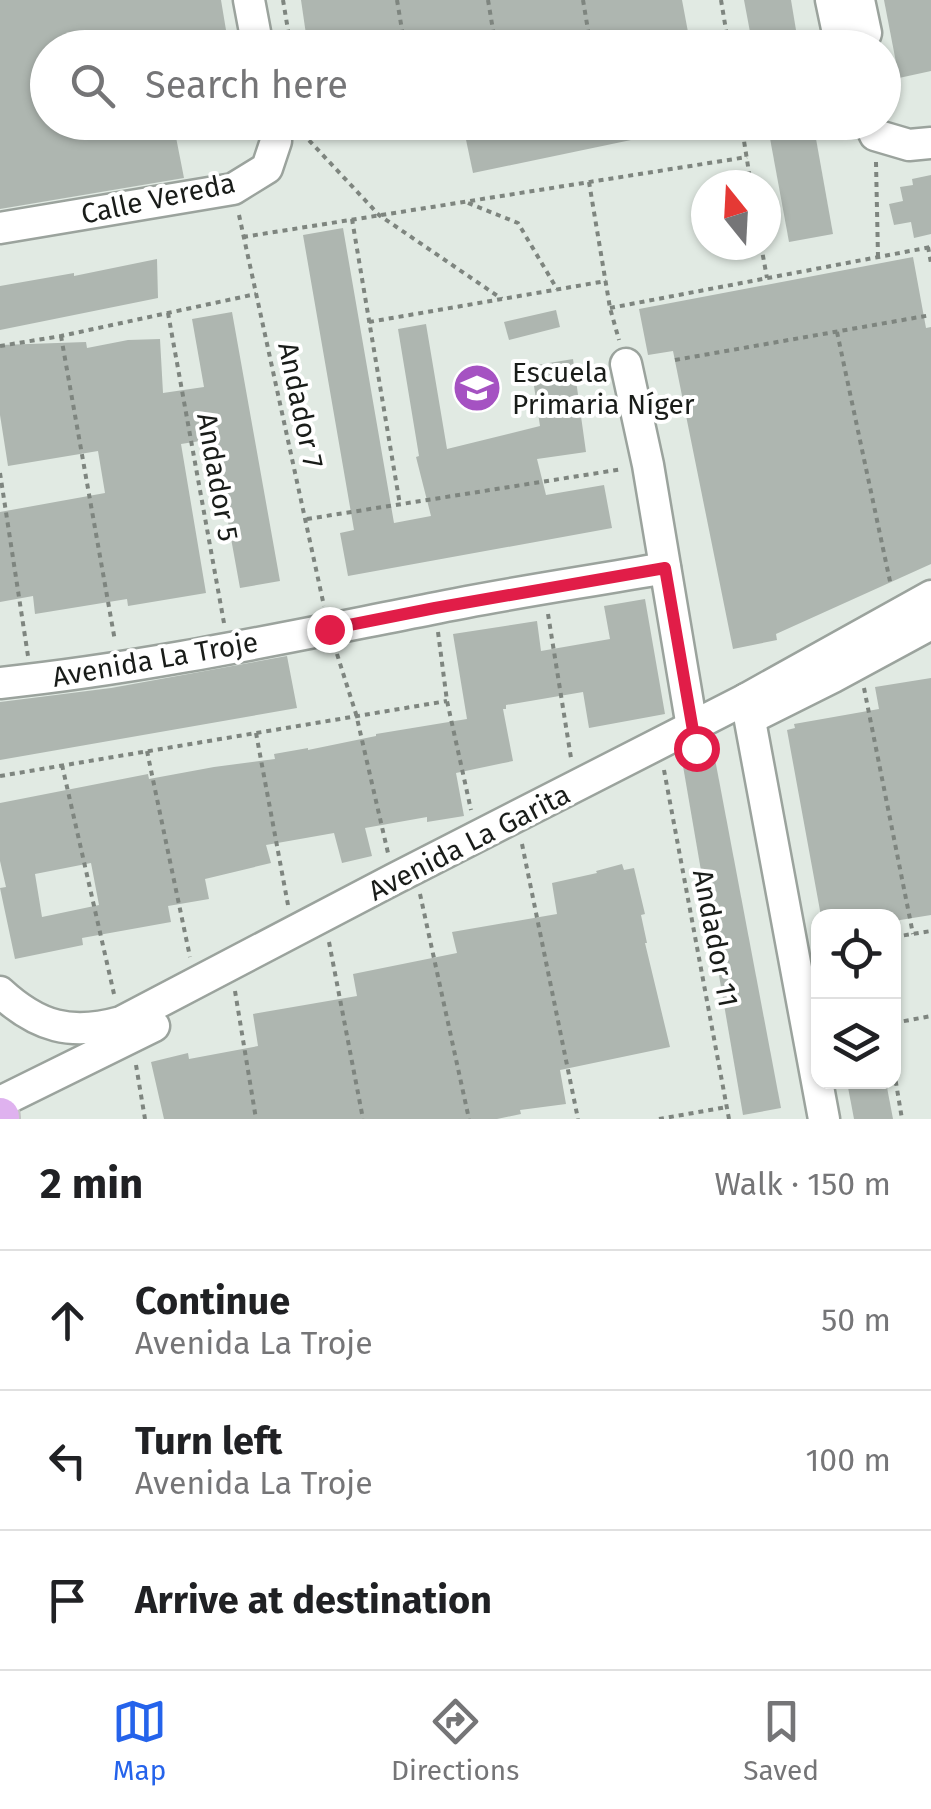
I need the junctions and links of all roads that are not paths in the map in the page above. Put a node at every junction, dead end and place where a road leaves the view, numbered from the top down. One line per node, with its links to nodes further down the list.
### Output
1 (249, 0): 4 (street)
2 (830, 0): 5 (street)
3 (859, 0): 6 (street)
4 (255, 30)
5 (837, 30)
6 (865, 30)
7 (281, 140): 10 (street, Calle Vereda)
8 (898, 140): 9 (street)
9 (931, 143)
10 (0, 228)
11 (626, 364): 12 (street)
12 (665, 568): 15 (street, Avenida La Troje); 17 (street)
13 (931, 596): 16 (street, Avenida La Garita)
14 (931, 624): 16 (street, Avenida La Garita)
15 (0, 683)
16 (749, 708): 17 (street, Avenida La Garita); 22 (street)
17 (694, 737): 18 (street, Avenida La Garita); 18 (street, Avenida La Garita)
18 (407, 884): 20 (street, Avenida La Garita); 20 (street, Avenida La Garita)
19 (0, 992): 20 (street, Avenida La Garita)
20 (126, 1030): 21 (street, Avenida La Garita)
21 (0, 1102)
22 (824, 1119)

